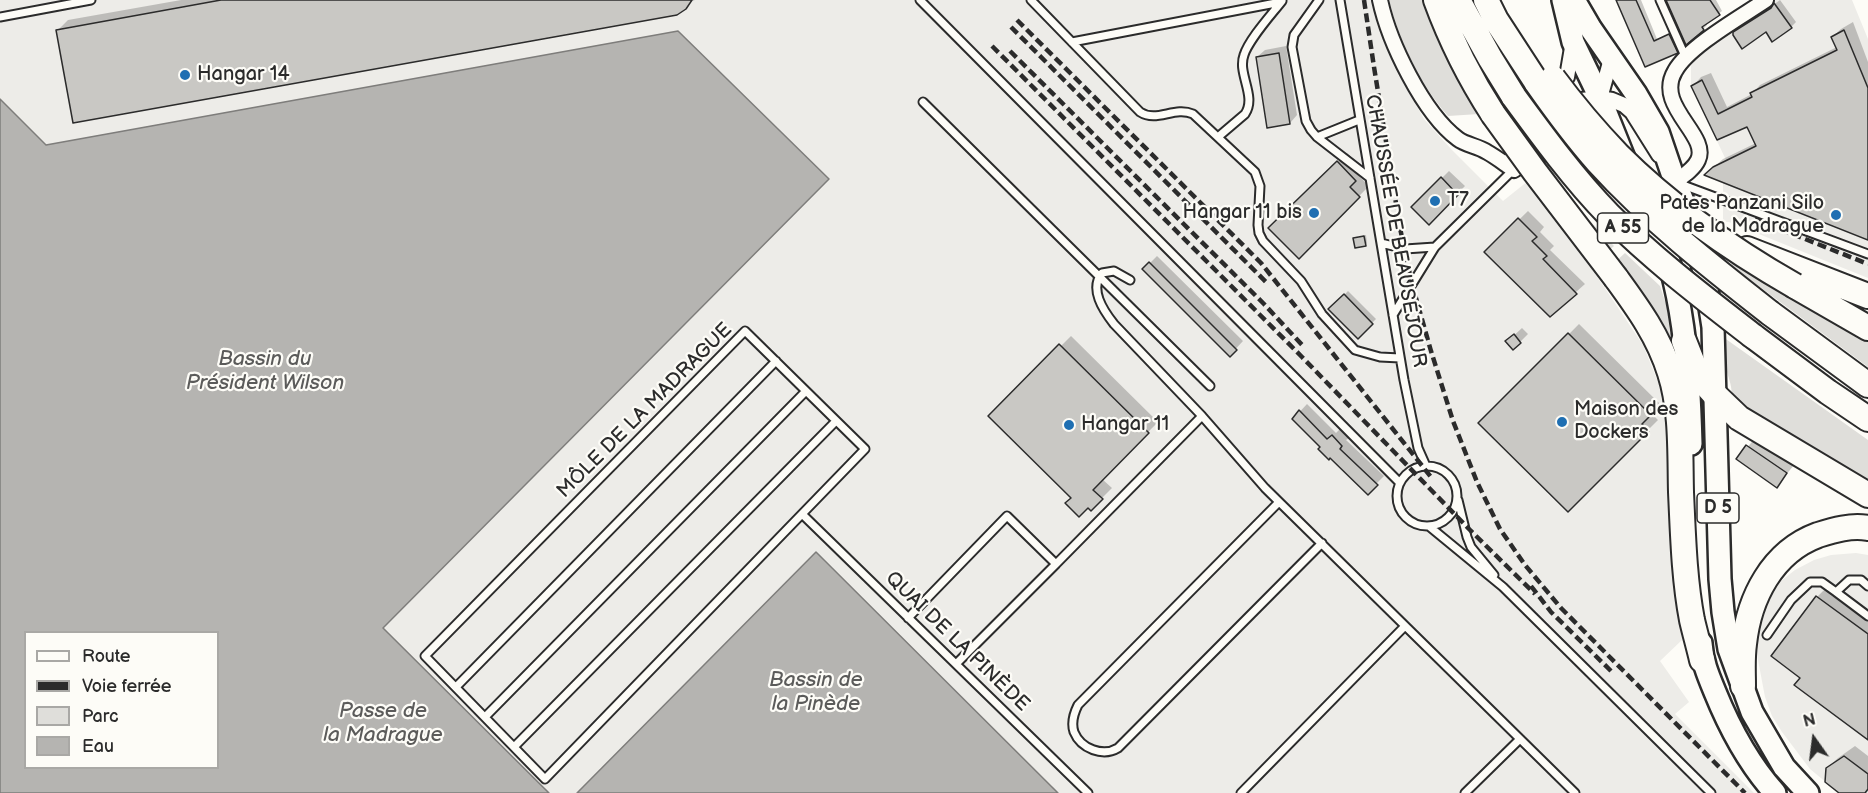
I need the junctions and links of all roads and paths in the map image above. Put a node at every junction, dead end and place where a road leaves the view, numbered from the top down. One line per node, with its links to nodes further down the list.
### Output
1 (91, 0): 15 (lane)
2 (920, 0): 55 (lane)
3 (1031, 0): 16 (lane)
4 (1319, 0): 27 (lane)
5 (1340, 0): 24 (lane, CHAUSSÉE DE BEAUSÉJOUR)
6 (1380, 0): 29 (street)
7 (1436, 0): 71 (highway, bridge)
8 (1458, 0): 52 (highway, A 55, bridge)
9 (1563, 0): 17 (main road, D 5)
10 (1574, 0): 19 (main road, D 5)
11 (1660, 0): 18 (lane)
12 (1766, 0): 18 (street)
13 (1281, 1): 16 (lane); 26 (lane)
14 (1491, 10): 20 (highway, A 55)
15 (0, 17)
16 (1072, 42): 26 (lane)
17 (1573, 42): 21 (main road, D 5); 23 (street)
18 (1685, 56): 33 (street)
19 (1611, 58): 21 (street); 33 (main road, D 5)
20 (1543, 78): 43 (highway, bridge); 47 (highway, A 55, bridge)
21 (1600, 98): 23 (street); 28 (street); 31 (main road, D 5); 33 (street)
22 (923, 102): 39 (lane)
23 (1549, 108): 25 (street)
24 (1359, 120): 27 (lane); 32 (lane, CHAUSSÉE DE BEAUSÉJOUR)
25 (1527, 127): 29 (street); 30 (street)
26 (1218, 137): 45 (lane)
27 (1317, 137): 32 (lane)
28 (1566, 137): 30 (street); 31 (street)
29 (1486, 151): 30 (street)
30 (1511, 168): 37 (lane)
31 (1629, 171): 34 (main road, D 5)
32 (1370, 178): 36 (lane, CHAUSSÉE DE BEAUSÉJOUR)
33 (1675, 182): 34 (main road); 35 (main road, D 5); 38 (lane)
34 (1651, 214): 35 (main road); 44 (main road, D 5)
35 (1690, 217): 41 (highway); 50 (main road, D 5)
36 (1381, 243): 37 (lane); 42 (lane, CHAUSSÉE DE BEAUSÉJOUR)
37 (1435, 247): 42 (lane)
38 (1868, 254)
39 (1099, 276): 40 (lane); 48 (lane); 51 (lane)
40 (1130, 280)
41 (1868, 296)
42 (1393, 315): 45 (lane, CHAUSSÉE DE BEAUSÉJOUR)
43 (1868, 328)
44 (1684, 341): 50 (highway); 71 (main road, D 5)
45 (1400, 358): 54 (lane, CHAUSSÉE DE BEAUSÉJOUR)
46 (776, 361): 49 (lane, MÔLE DE LA MADRAGUE); 74 (lane); 74 (lane, MÔLE DE LA MADRAGUE)
47 (1868, 385)
48 (1210, 386)
49 (806, 391): 53 (lane, MÔLE DE LA MADRAGUE); 75 (lane)
50 (1715, 395): 56 (highway); 73 (main road, D 5)
51 (1202, 416): 58 (lane); 63 (lane)
52 (1868, 419)
53 (836, 421): 59 (lane, MÔLE DE LA MADRAGUE); 77 (lane)
54 (1426, 466): 55 (lane); 57 (lane)
55 (1400, 483): 60 (lane)
56 (1868, 495)
57 (1458, 499): 60 (lane); 64 (lane)
58 (1279, 502): 62 (lane); 62 (lane)
59 (802, 514): 68 (lane, QUAI DE LA PINÈDE); 77 (lane, MÔLE DE LA MADRAGUE)
60 (1430, 527): 64 (lane)
61 (1868, 528): 73 (highway)
62 (1322, 543): 69 (lane)
63 (1056, 564): 68 (lane); 72 (lane)
64 (1503, 586): 82 (lane)
65 (1868, 586): 66 (lane)
66 (1836, 592): 67 (lane); 70 (lane)
67 (1868, 616)
68 (908, 618): 72 (lane, QUAI DE LA PINÈDE)
69 (1405, 626): 76 (lane); 79 (lane)
70 (1767, 635)
71 (1702, 660): 83 (main road, D 5)
72 (956, 664): 78 (lane, QUAI DE LA PINÈDE)
73 (1743, 686): 84 (main road, D 5)
74 (456, 687): 75 (lane, MÔLE DE LA MADRAGUE)
75 (485, 717): 77 (lane, MÔLE DE LA MADRAGUE)
76 (1520, 739): 80 (lane); 81 (lane)
77 (513, 747)
78 (1088, 793)
79 (1241, 793)
80 (1465, 793)
81 (1575, 793)
82 (1711, 793)
83 (1775, 793)
84 (1808, 793)

